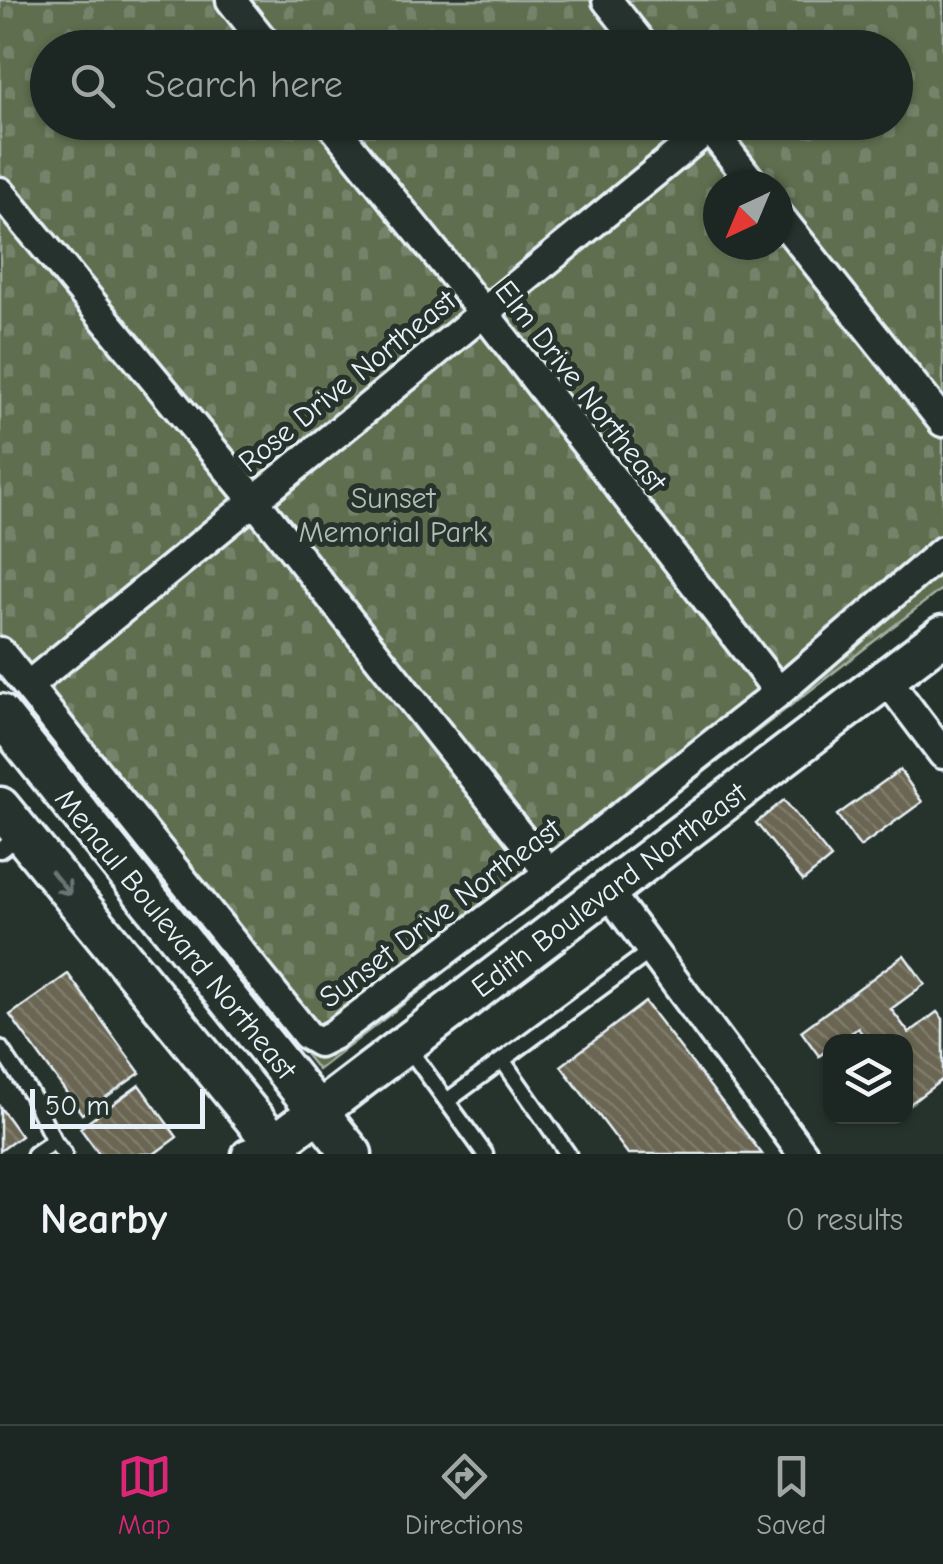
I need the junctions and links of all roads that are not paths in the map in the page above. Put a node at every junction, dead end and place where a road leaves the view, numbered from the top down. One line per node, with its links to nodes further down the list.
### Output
1 (230, 0): 3 (street)
2 (608, 0): 4 (street)
3 (254, 30)
4 (631, 30)
5 (345, 140): 11 (street, Elm Drive Northeast)
6 (689, 140): 11 (street, Rose Drive Northeast)
7 (719, 140): 8 (street)
8 (742, 170)
9 (0, 192): 13 (street)
10 (793, 233): 12 (street)
11 (484, 313): 13 (street, Rose Drive Northeast); 19 (street, Elm Drive Northeast)
12 (943, 422)
13 (253, 500): 18 (street, Rose Drive Northeast); 23 (street)
14 (943, 551): 19 (street, Sunset Drive Northeast)
15 (943, 635): 17 (main road, Edith Boulevard Northeast)
16 (0, 652): 18 (street, Sunset Drive Northeast)
17 (885, 677): 21 (street); 24 (main road, Edith Boulevard Northeast)
18 (28, 686): 23 (street, Sunset Drive Northeast)
19 (778, 692): 23 (street, Sunset Drive Northeast)
20 (0, 714): 30 (main road, Menaul Boulevard Northeast)
21 (943, 754)
22 (7, 830): 32 (main road, Menaul Boulevard Northeast, one-way to 32)
23 (549, 873)
24 (609, 893): 25 (street); 26 (main road, Edith Boulevard Northeast)
25 (652, 950): 28 (lane); 38 (street)
26 (405, 1044): 29 (lane); 30 (main road, Edith Boulevard Northeast)
27 (0, 1048): 31 (lane)
28 (503, 1061): 29 (lane); 37 (lane)
29 (447, 1102): 36 (lane)
30 (316, 1111): 32 (main road, Edith Boulevard Northeast); 35 (main road, Menaul Boulevard Northeast)
31 (54, 1141): 33 (lane); 34 (lane)
32 (269, 1152)
33 (35, 1154)
34 (64, 1154)
35 (352, 1154)
36 (486, 1154)
37 (568, 1154)
38 (803, 1154)

